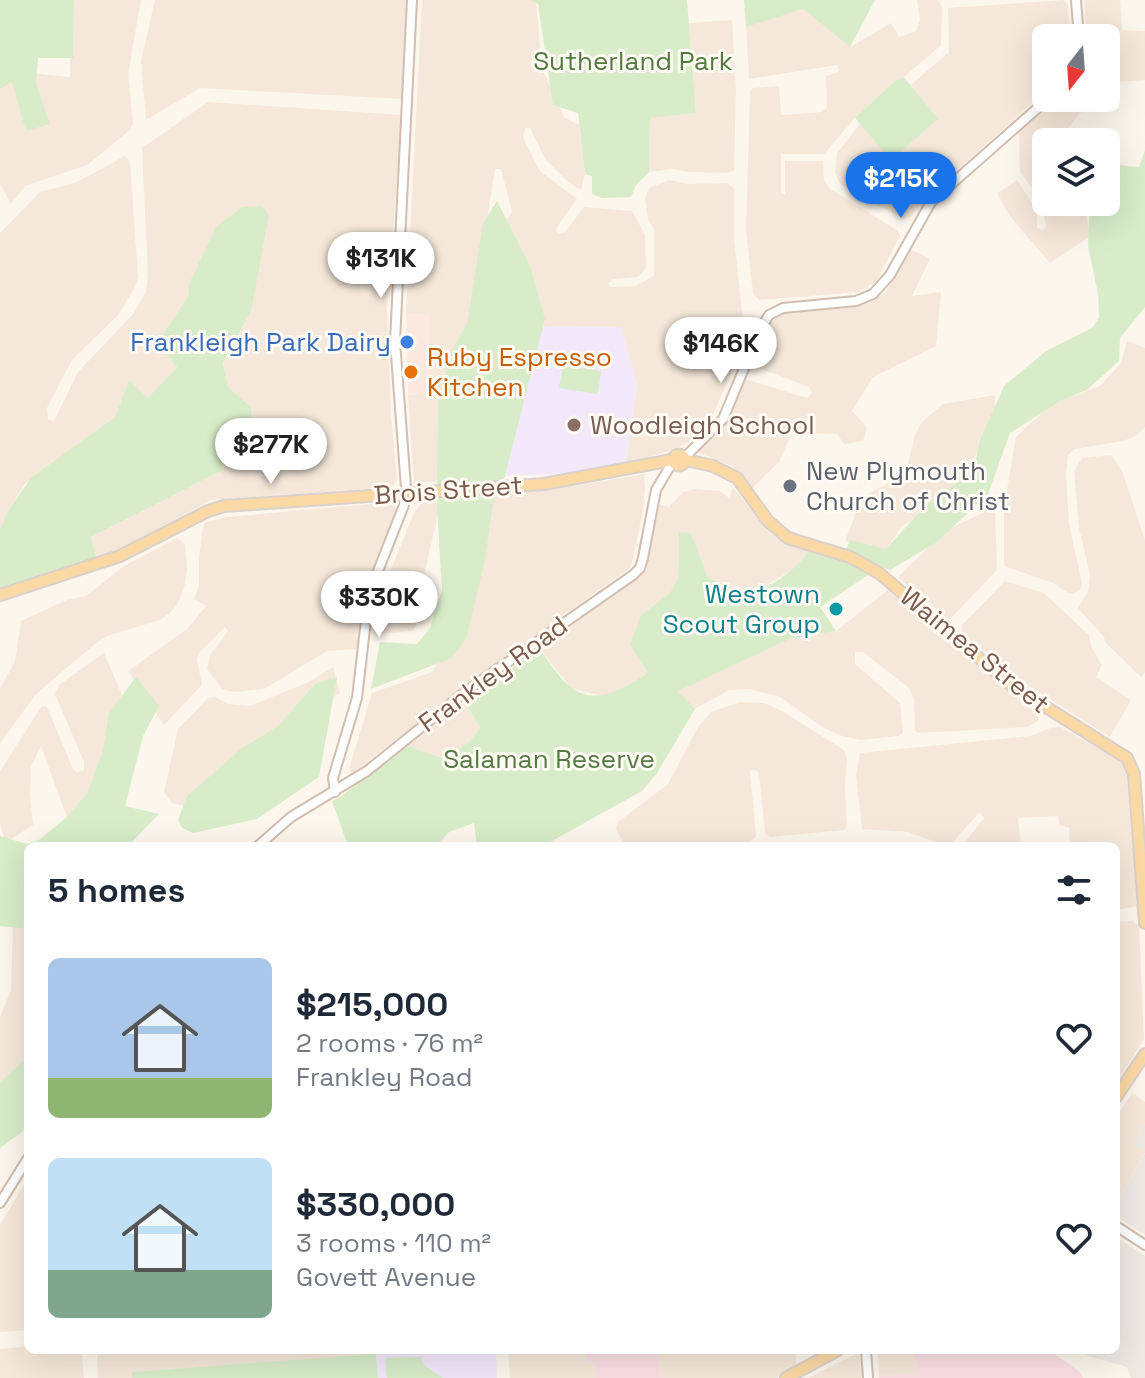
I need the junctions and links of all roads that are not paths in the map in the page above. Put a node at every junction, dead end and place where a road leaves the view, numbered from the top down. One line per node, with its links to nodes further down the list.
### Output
1 (412, 0): 7 (street)
2 (1076, 0): 3 (street)
3 (1078, 24)
4 (1033, 112): 5 (street)
5 (686, 458): 6 (main road, Brois Street); 11 (main road, Waimea Street)
6 (672, 462): 7 (main road, Brois Street); 9 (street, Frankley Road)
7 (405, 493): 8 (main road, Brois Street); 9 (street)
8 (0, 595)
9 (335, 792): 10 (street, Frankley Road)
10 (263, 842)
11 (1145, 923)
12 (1145, 1054): 13 (main road)
13 (1120, 1091)
14 (24, 1164): 15 (street)
15 (0, 1203)
16 (1120, 1229): 17 (street)
17 (1145, 1245)
18 (831, 1354): 20 (main road)
19 (866, 1354): 21 (street)
20 (786, 1378)
21 (868, 1378)

